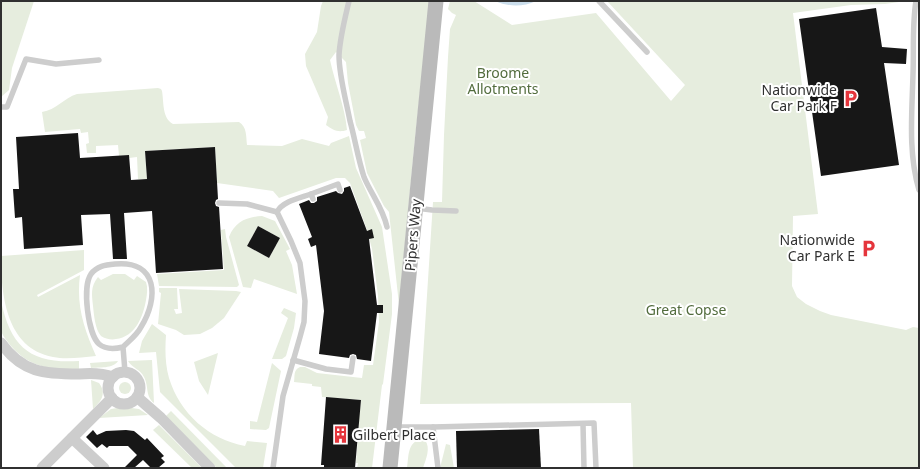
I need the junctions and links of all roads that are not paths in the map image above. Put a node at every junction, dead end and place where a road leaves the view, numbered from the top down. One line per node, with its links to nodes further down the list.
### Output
1 (349, 1): 16 (lane)
2 (436, 1): 13 (main road, Pipers Way)
3 (599, 1): 5 (lane)
4 (916, 1): 8 (lane)
5 (647, 52)
6 (99, 60): 7 (lane)
7 (4, 107)
8 (912, 149): 9 (lane); 11 (lane)
9 (919, 149)
10 (340, 190): 15 (lane)
11 (919, 190)
12 (219, 203): 15 (lane)
13 (416, 208): 14 (lane); 26 (main road, Pipers Way)
14 (456, 211)
15 (278, 212): 20 (lane)
16 (387, 227)
17 (1, 343): 22 (street)
18 (122, 347): 18 (lane); 21 (lane)
19 (353, 358): 20 (lane)
20 (293, 360): 32 (lane)
21 (125, 372): 22 (street); 23 (street)
22 (113, 377): 24 (street)
23 (138, 397): 24 (street); 31 (street)
24 (112, 398): 28 (street)
25 (583, 424): 27 (lane); 35 (lane); 36 (lane)
26 (395, 427): 27 (lane); 33 (main road, Pipers Way)
27 (433, 428): 34 (lane)
28 (72, 438): 29 (street); 30 (street)
29 (42, 468)
30 (104, 468)
31 (210, 468)
32 (273, 468)
33 (390, 468)
34 (438, 468)
35 (584, 468)
36 (596, 468)

